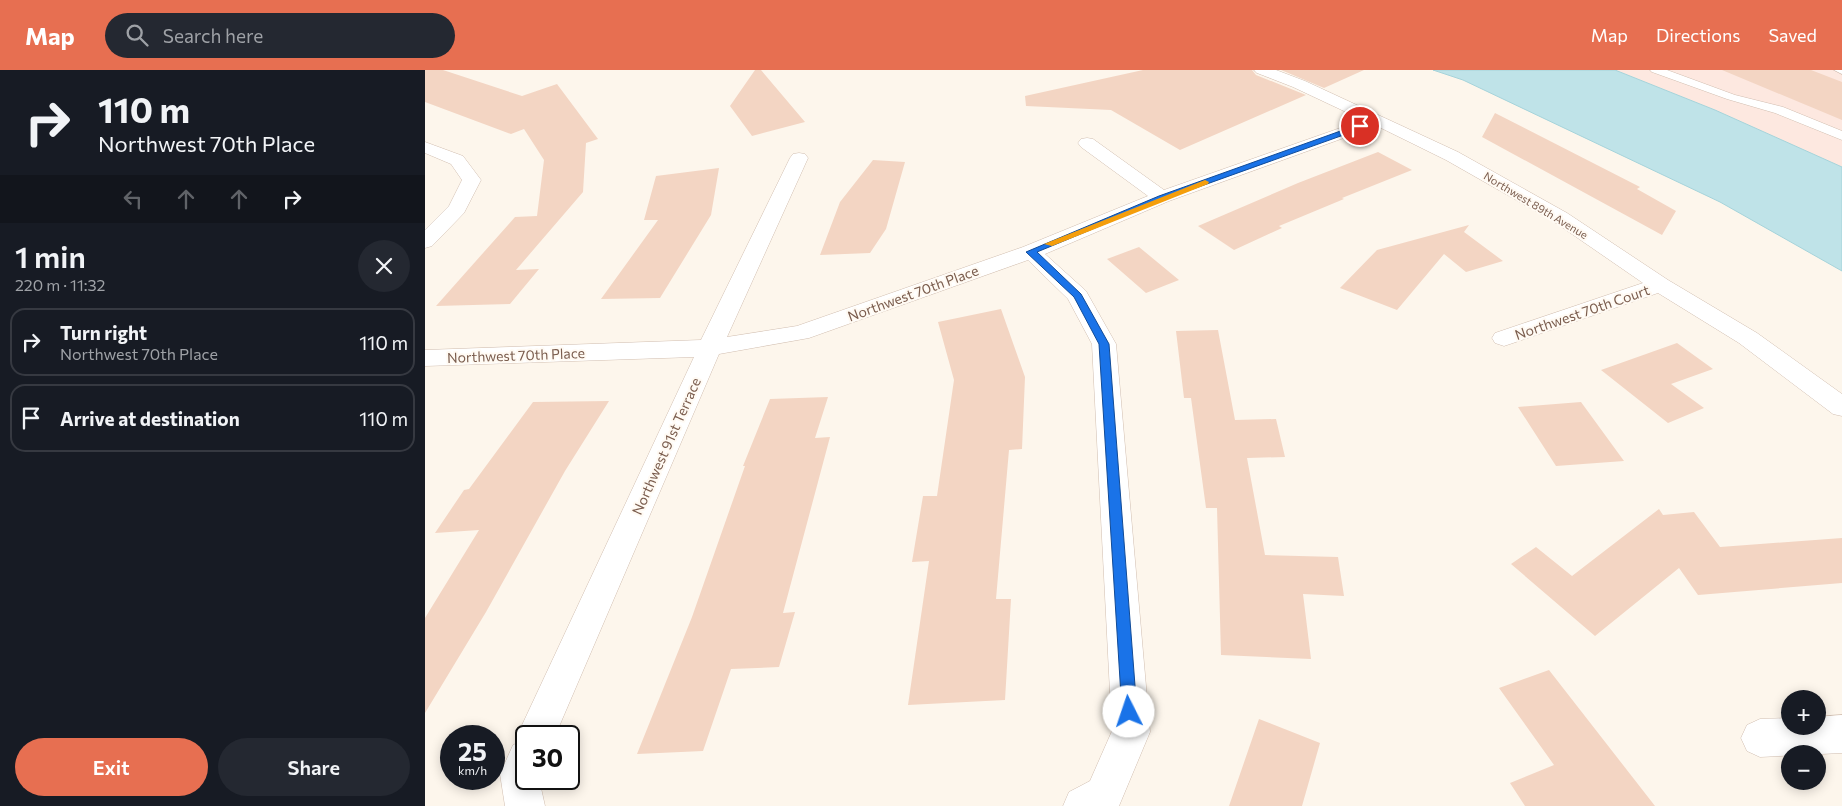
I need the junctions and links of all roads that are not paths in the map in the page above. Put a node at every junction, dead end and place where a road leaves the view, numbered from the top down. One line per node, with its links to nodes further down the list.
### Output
1 (1262, 70): 3 (street, Northwest 89th Avenue)
2 (1656, 70): 4 (lane)
3 (1378, 120): 8 (street, Northwest 70th Place); 11 (street, Northwest 89th Avenue)
4 (1842, 136)
5 (1087, 143): 8 (street)
6 (425, 147): 9 (street)
7 (799, 158): 13 (street, Northwest 91st Terrace)
8 (1162, 198): 10 (street, Northwest 70th Place)
9 (425, 242)
10 (1031, 252): 13 (street, Northwest 70th Place); 20 (street)
11 (1660, 285): 12 (street, Northwest 70th Court); 15 (street, Northwest 89th Avenue)
12 (1504, 338)
13 (710, 348): 14 (street, Northwest 70th Place); 16 (street, Northwest 91st Terrace)
14 (425, 358)
15 (1842, 407)
16 (541, 725)
17 (1842, 734): 18 (street)
18 (1760, 738)
19 (522, 790): 21 (street)
20 (1093, 800)
21 (525, 806)

